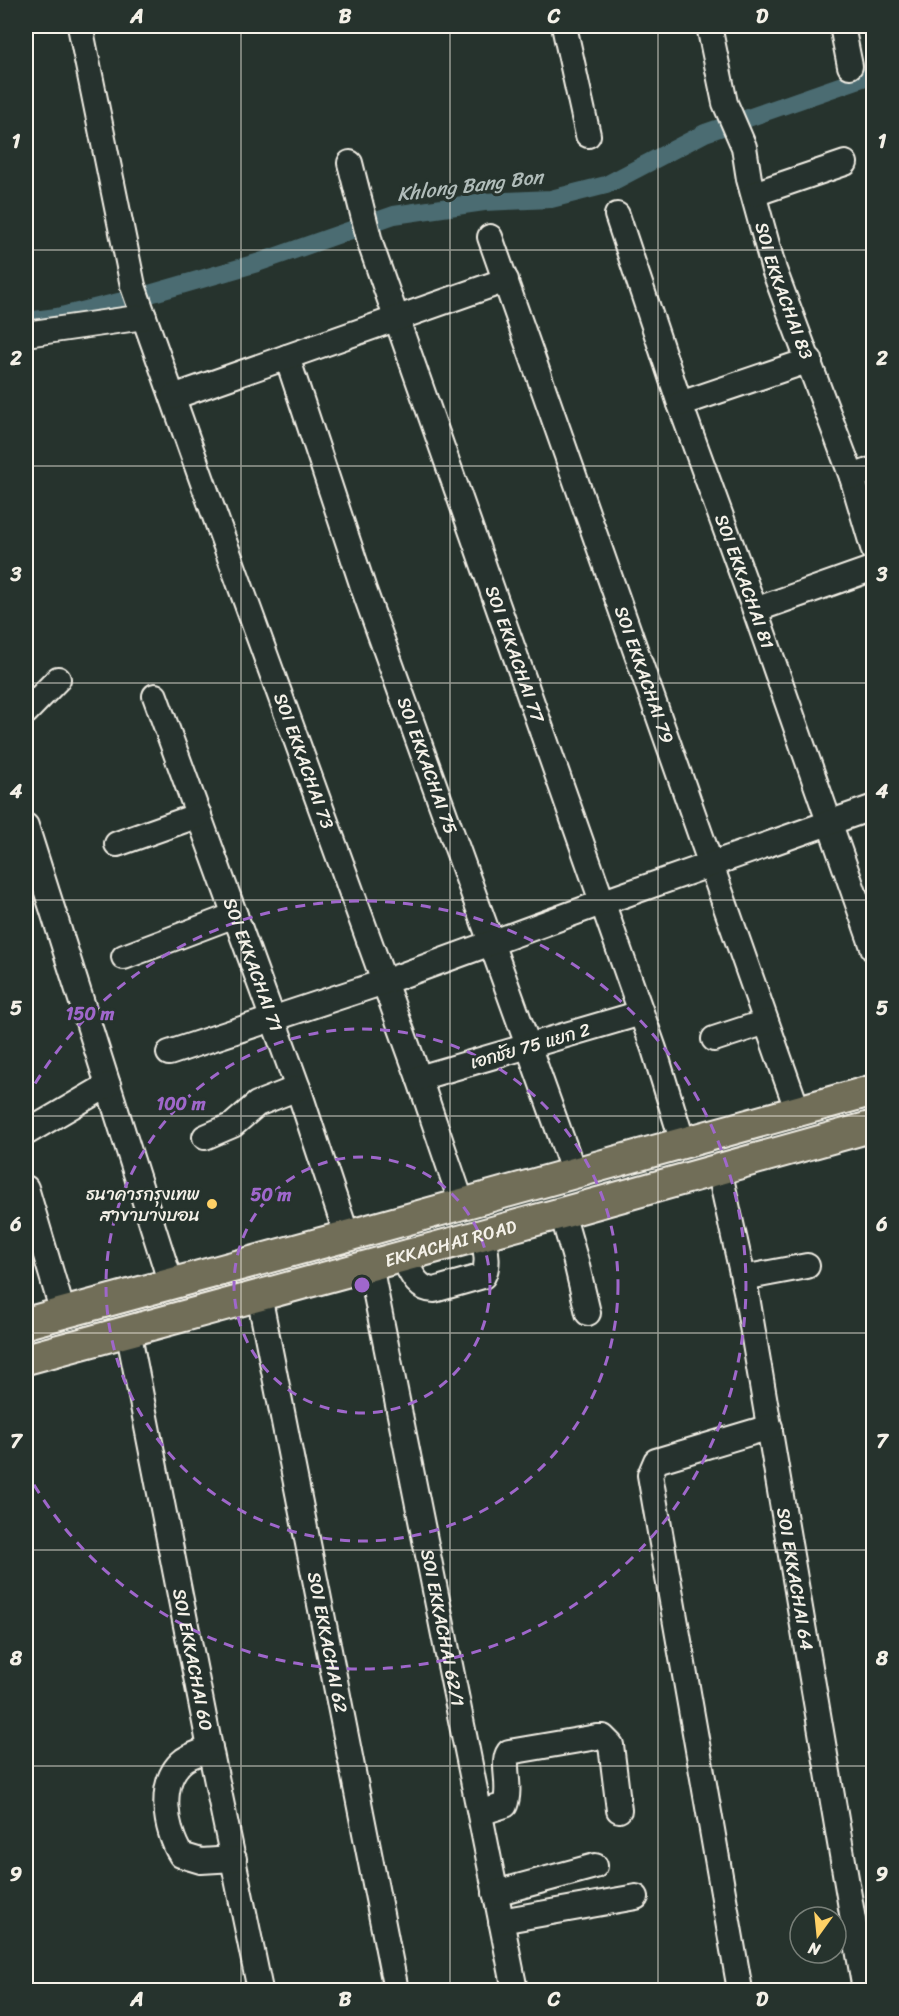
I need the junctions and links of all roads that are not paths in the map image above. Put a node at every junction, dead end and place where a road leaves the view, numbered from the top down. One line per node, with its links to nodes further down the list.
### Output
1 (80, 26): 13 (street, SOI EKKACHAI 73)
2 (564, 26): 6 (street)
3 (709, 26): 9 (street, SOI EKKACHAI 83)
4 (842, 26): 5 (street)
5 (850, 66)
6 (588, 135)
7 (350, 163): 14 (street, SOI EKKACHAI 77)
8 (845, 163): 9 (street)
9 (754, 194): 17 (street, SOI EKKACHAI 83)
10 (617, 215): 19 (street, SOI EKKACHAI 81)
11 (490, 237): 12 (street, SOI EKKACHAI 79)
12 (506, 280): 14 (street); 32 (street, SOI EKKACHAI 79)
13 (144, 317): 15 (street); 18 (street, SOI EKKACHAI 73)
14 (396, 319): 16 (street); 34 (street, SOI EKKACHAI 77)
15 (26, 334)
16 (287, 357): 18 (street); 36 (street, SOI EKKACHAI 75)
17 (810, 360): 19 (street); 20 (street, SOI EKKACHAI 83)
18 (173, 397): 39 (street, SOI EKKACHAI 73)
19 (680, 404): 23 (street, SOI EKKACHAI 81)
20 (862, 473): 21 (street, SOI EKKACHAI 83)
21 (873, 551)
22 (873, 568): 23 (street)
23 (755, 610): 29 (street, SOI EKKACHAI 81)
24 (58, 679): 26 (street)
25 (155, 696): 28 (street, SOI EKKACHAI 71)
26 (26, 712)
27 (873, 807): 29 (street)
28 (199, 815): 31 (street); 35 (street, SOI EKKACHAI 71)
29 (829, 823): 32 (street); 37 (street, SOI EKKACHAI 81)
30 (26, 826): 33 (street)
31 (117, 844)
32 (712, 865): 34 (street); 42 (street, SOI EKKACHAI 79)
33 (32, 872): 47 (street)
34 (602, 903): 36 (street); 40 (street, SOI EKKACHAI 77)
35 (236, 915): 38 (street); 41 (street, SOI EKKACHAI 71)
36 (492, 944): 39 (street); 44 (street, SOI EKKACHAI 75)
37 (873, 950)
38 (124, 957)
39 (384, 982): 41 (street); 46 (street, SOI EKKACHAI 73)
40 (641, 1013): 44 (street, เอกชัย 75 แยก 2); 54 (street, SOI EKKACHAI 77)
41 (272, 1018): 45 (street); 48 (street, SOI EKKACHAI 71)
42 (766, 1022): 43 (street); 50 (street, SOI EKKACHAI 79)
43 (714, 1039)
44 (527, 1046): 46 (street, เอกชัย 75 แยก 2); 57 (street, SOI EKKACHAI 75)
45 (169, 1053)
46 (419, 1078): 60 (street, SOI EKKACHAI 73)
47 (108, 1084): 52 (street); 68 (street)
48 (298, 1088): 53 (street); 63 (street, SOI EKKACHAI 71)
49 (873, 1090): 50 (main road, EKKACHAI ROAD)
50 (798, 1112): 54 (main road, EKKACHAI ROAD)
51 (873, 1126): 56 (main road, EKKACHAI ROAD)
52 (26, 1133)
53 (205, 1137)
54 (683, 1143): 55 (main road, EKKACHAI ROAD)
55 (638, 1156): 57 (main road, EKKACHAI ROAD); 59 (main road)
56 (720, 1169): 59 (main road, EKKACHAI ROAD); 67 (street, SOI EKKACHAI 64)
57 (574, 1173): 60 (main road, EKKACHAI ROAD)
58 (26, 1188): 71 (street)
59 (647, 1189): 61 (main road, EKKACHAI ROAD)
60 (462, 1204): 63 (main road, EKKACHAI ROAD)
61 (562, 1213): 62 (main road, EKKACHAI ROAD); 70 (street)
62 (483, 1234): 64 (main road, EKKACHAI ROAD); 64 (street)
63 (347, 1236): 68 (main road, EKKACHAI ROAD)
64 (402, 1256): 65 (main road, EKKACHAI ROAD)
65 (370, 1265): 69 (main road, EKKACHAI ROAD); 78 (street, SOI EKKACHAI 62/1)
66 (807, 1266): 67 (street)
67 (743, 1278): 75 (street, SOI EKKACHAI 64)
68 (171, 1284): 71 (main road, EKKACHAI ROAD)
69 (259, 1295): 73 (main road, EKKACHAI ROAD); 85 (street, SOI EKKACHAI 62)
70 (588, 1312)
71 (63, 1313): 72 (main road, EKKACHAI ROAD)
72 (26, 1323)
73 (128, 1330): 74 (main road, EKKACHAI ROAD); 76 (street, SOI EKKACHAI 60)
74 (26, 1359)
75 (770, 1427): 87 (street); 88 (street, SOI EKKACHAI 64)
76 (210, 1749): 79 (street, SOI EKKACHAI 60); 79 (street)
77 (620, 1810): 78 (street)
78 (480, 1813): 81 (street, SOI EKKACHAI 62/1)
79 (234, 1860): 84 (street, SOI EKKACHAI 60)
80 (595, 1866): 81 (street)
81 (495, 1893): 83 (street, SOI EKKACHAI 62/1)
82 (636, 1897): 83 (street)
83 (501, 1921): 86 (street, SOI EKKACHAI 62/1)
84 (260, 1990)
85 (396, 1990)
86 (515, 1990)
87 (740, 1990)
88 (865, 1990)

